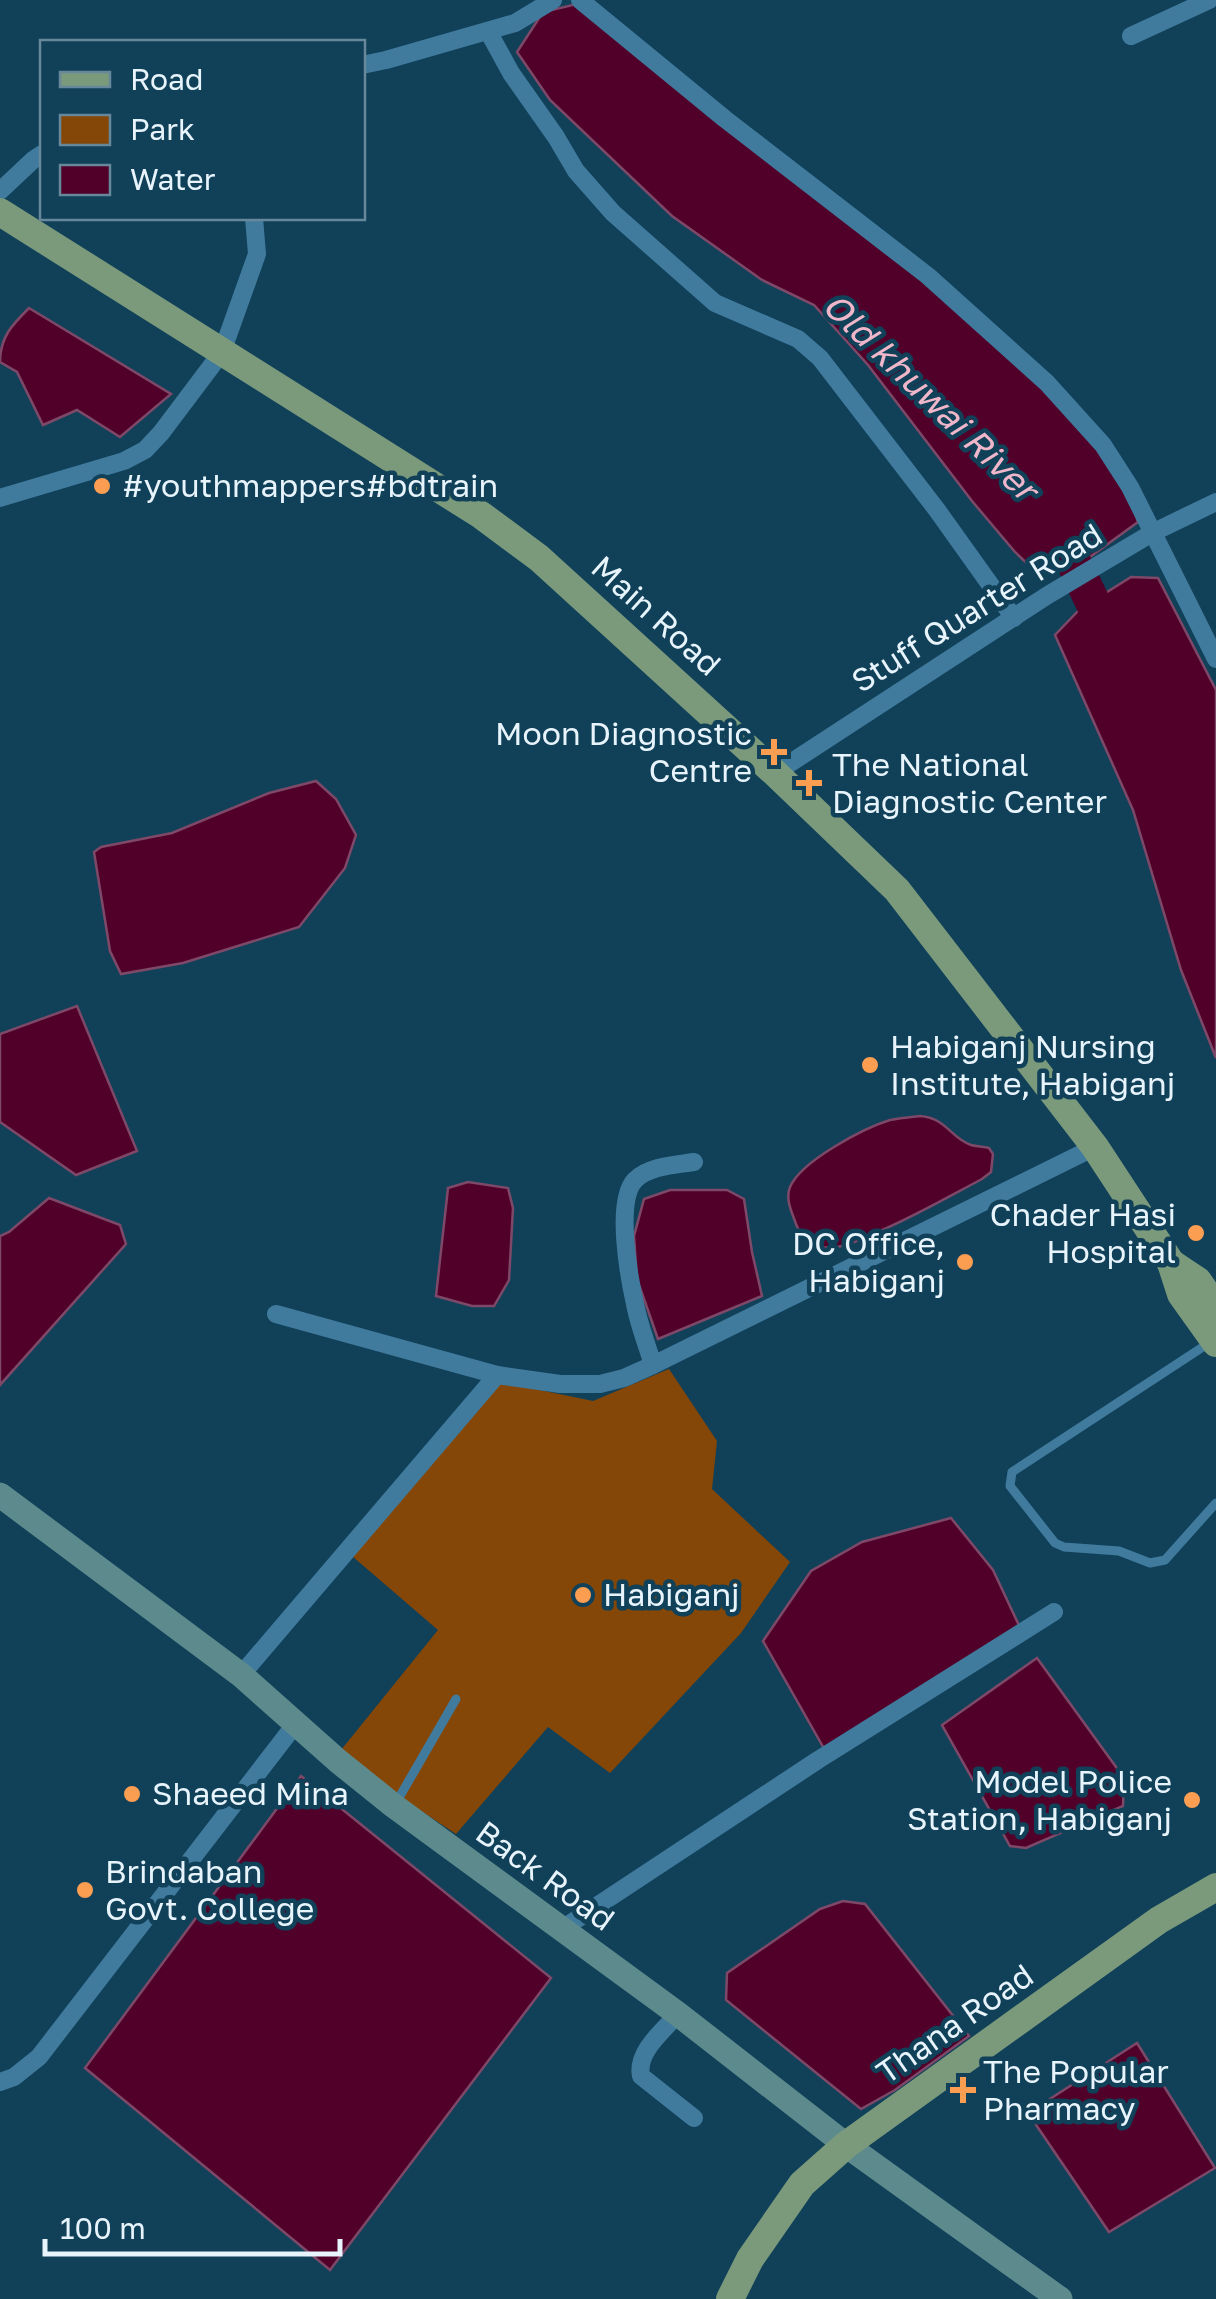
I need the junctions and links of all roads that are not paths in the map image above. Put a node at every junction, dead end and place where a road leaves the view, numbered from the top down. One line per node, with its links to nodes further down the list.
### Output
1 (553, 0): 4 (street)
2 (580, 0): 14 (street)
3 (1209, 0): 5 (street)
4 (488, 31): 6 (street); 15 (street)
5 (1131, 36)
6 (365, 64)
7 (40, 155): 8 (street)
8 (0, 191)
9 (0, 212): 11 (main road, Main Road)
10 (254, 220): 11 (street)
11 (222, 352): 12 (street); 17 (main road, Main Road)
12 (0, 498)
13 (1216, 502): 14 (street, Stuff Quarter Road)
14 (1152, 533): 15 (street, Stuff Quarter Road); 16 (street)
15 (1014, 618): 17 (street, Stuff Quarter Road)
16 (1216, 659)
17 (775, 773): 18 (main road, Main Road)
18 (1096, 1148): 20 (main road, Main Road); 24 (street)
19 (694, 1162): 24 (street)
20 (1171, 1263): 21 (main road, Main Road); 23 (main road, Main Road)
21 (1216, 1307)
22 (276, 1314): 25 (street)
23 (1215, 1341): 27 (lane)
24 (653, 1365): 25 (street)
25 (497, 1375): 29 (street)
26 (0, 1495): 29 (street, Back Road)
27 (1216, 1503)
28 (1054, 1612): 35 (street)
29 (242, 1675): 31 (street, Back Road)
30 (456, 1699): 32 (lane)
31 (297, 1722): 32 (street, Back Road); 38 (street)
32 (394, 1806): 35 (street, Back Road)
33 (1216, 1887): 36 (main road, Thana Road)
34 (1216, 1909): 36 (main road, Thana Road)
35 (562, 1929): 37 (street, Back Road)
36 (1106, 1960): 40 (main road, Thana Road)
37 (678, 2014): 39 (street); 40 (street, Back Road)
38 (0, 2082)
39 (694, 2118)
40 (846, 2145): 41 (main road, Thana Road); 42 (street, Back Road)
41 (730, 2299)
42 (1060, 2299)

